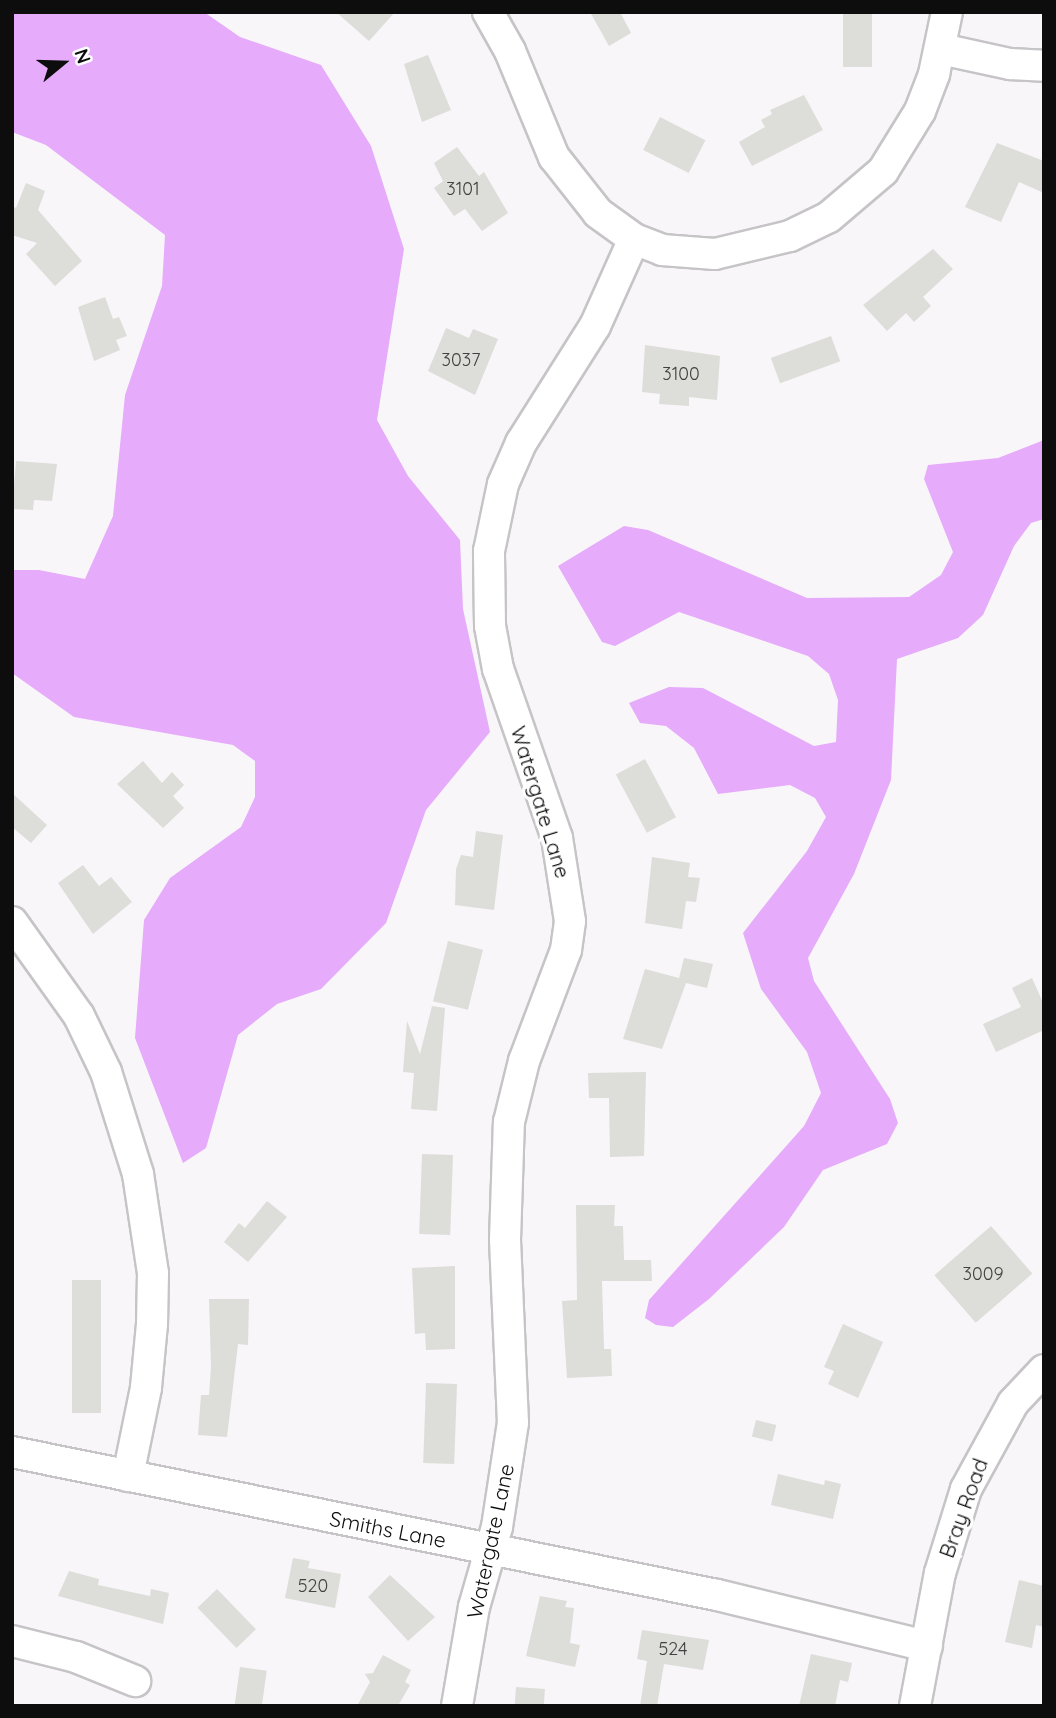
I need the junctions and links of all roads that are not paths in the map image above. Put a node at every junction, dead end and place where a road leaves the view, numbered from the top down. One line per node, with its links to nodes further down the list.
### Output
1 (488, 12): 5 (street)
2 (947, 12): 3 (street)
3 (941, 49): 4 (street); 5 (street)
4 (1044, 66)
5 (634, 239): 10 (street, Watergate Lane)
6 (12, 922): 9 (street)
7 (1044, 1370): 12 (street, Bray Road)
8 (12, 1452): 9 (street, Smiths Lane)
9 (128, 1476): 10 (street, Smiths Lane)
10 (490, 1549): 12 (street, Smiths Lane); 14 (street, Watergate Lane)
11 (12, 1641): 13 (street)
12 (927, 1646): 15 (street, Bray Road)
13 (135, 1681)
14 (457, 1706)
15 (915, 1706)

